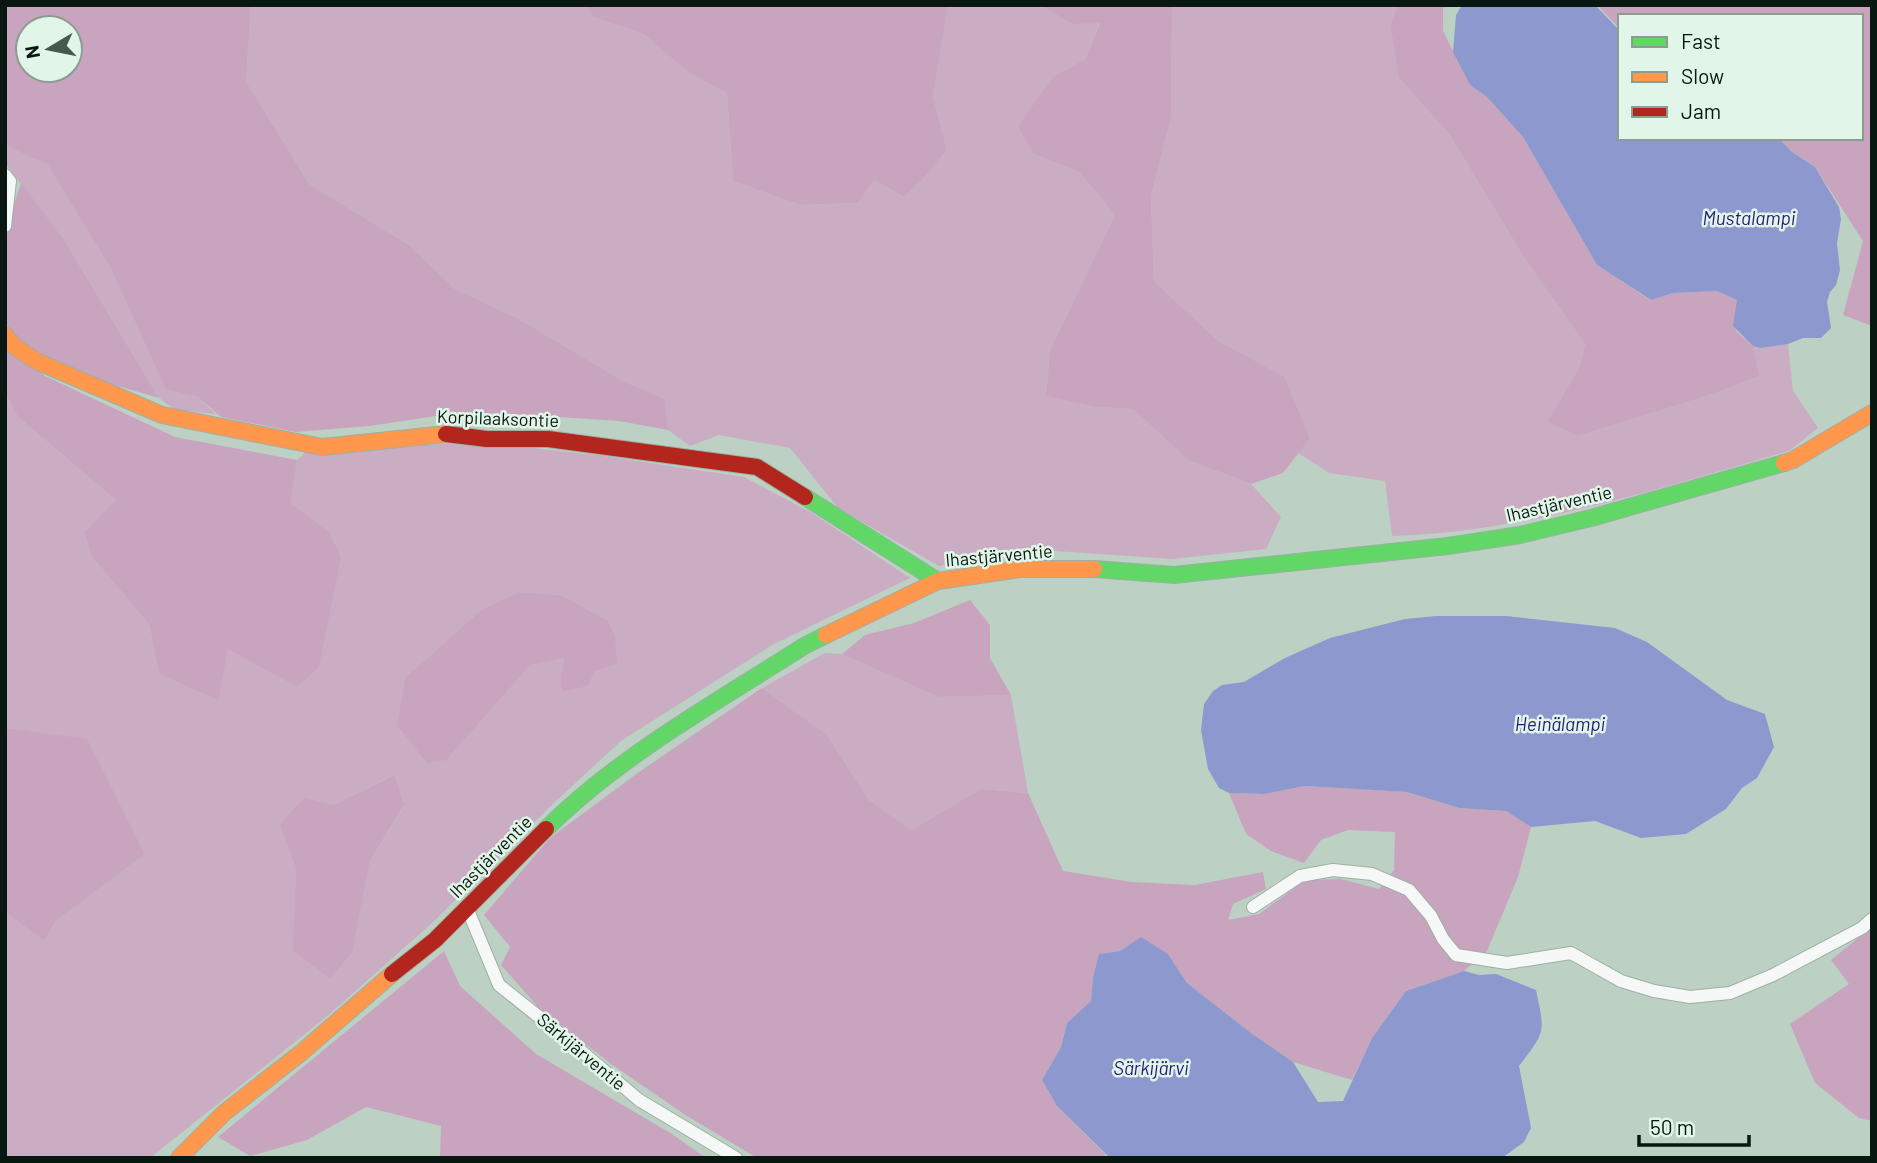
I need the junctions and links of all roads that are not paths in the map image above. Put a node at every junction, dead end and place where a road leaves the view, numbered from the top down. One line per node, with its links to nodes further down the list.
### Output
1 (5, 175): 2 (street)
2 (5, 226)
3 (5, 335): 5 (street, Korpilaaksontie)
4 (1872, 413): 5 (street, Ihastjärventie)
5 (938, 581): 7 (street, Ihastjärventie)
6 (1253, 907): 8 (street)
7 (467, 908): 9 (street, Ihastjärventie); 10 (street, Särkijärventie)
8 (1872, 919)
9 (179, 1158)
10 (736, 1158)

